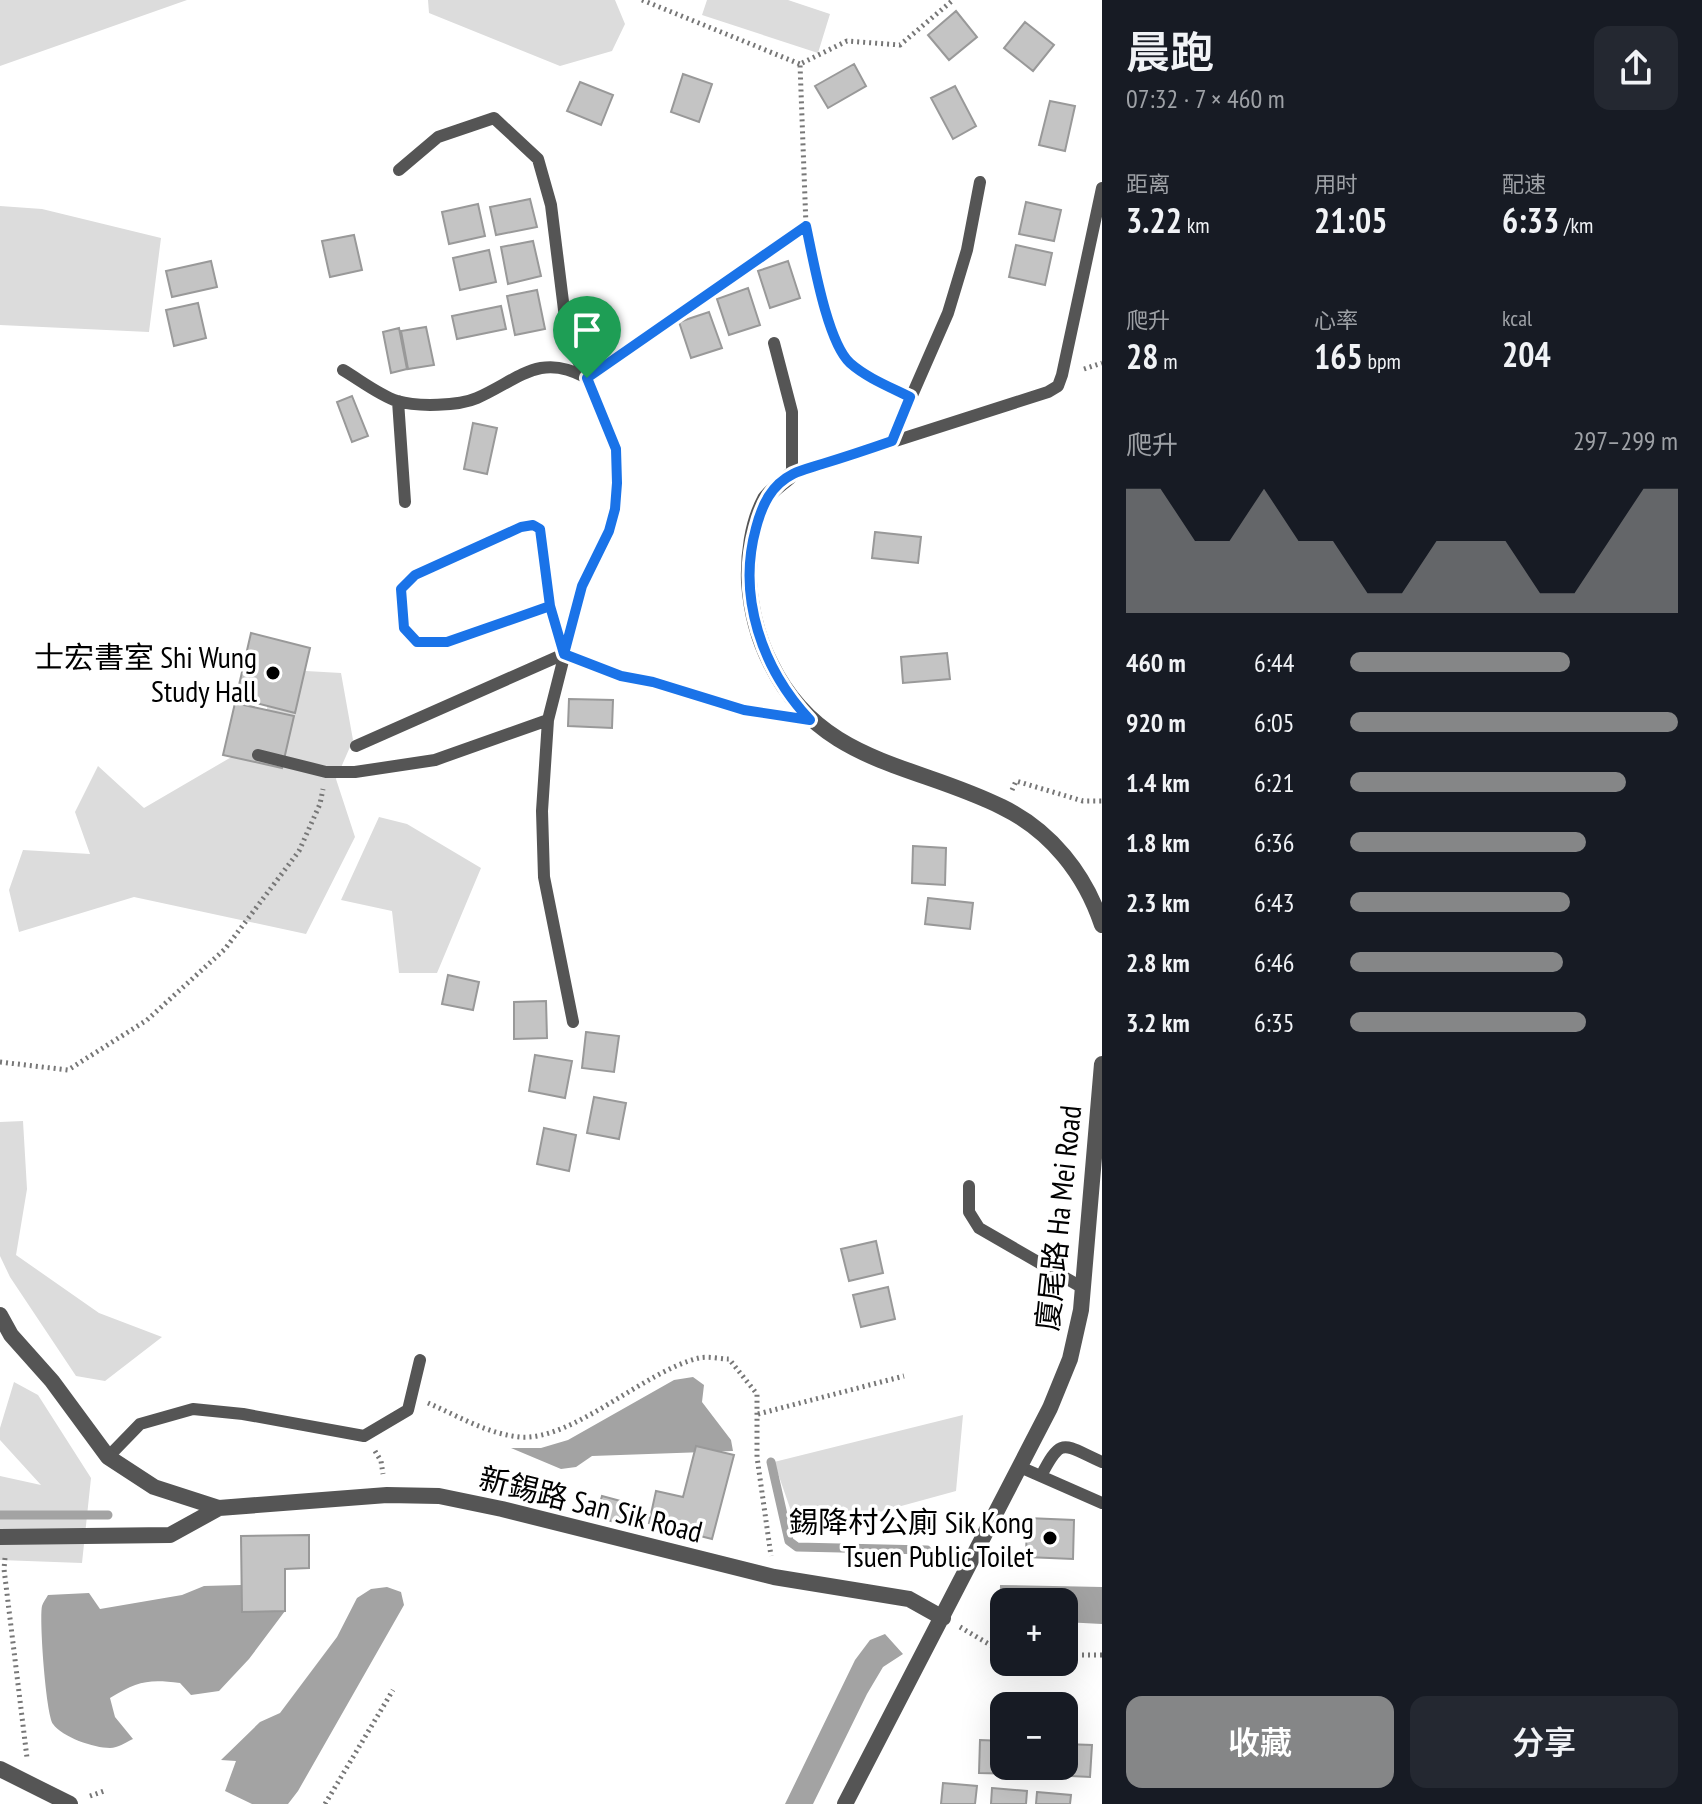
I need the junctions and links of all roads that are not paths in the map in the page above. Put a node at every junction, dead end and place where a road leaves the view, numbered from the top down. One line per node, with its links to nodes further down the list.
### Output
1 (399, 170): 6 (lane)
2 (980, 182): 8 (lane)
3 (1102, 188): 8 (lane)
4 (774, 343): 9 (lane)
5 (343, 370): 7 (lane)
6 (587, 378): 7 (lane); 12 (lane)
7 (398, 401): 10 (lane)
8 (892, 441): 9 (lane)
9 (792, 474): 14 (street)
10 (405, 502)
11 (550, 606): 11 (lane); 12 (lane)
12 (564, 654): 13 (lane); 14 (lane); 15 (lane)
13 (548, 720): 16 (lane); 18 (lane)
14 (810, 720): 17 (street)
15 (356, 746)
16 (258, 755)
17 (1102, 925)
18 (573, 1022)
19 (1102, 1064): 21 (street, 廈尾路 Ha Mei Road)
20 (969, 1186): 21 (lane)
21 (1083, 1288): 27 (street, 廈尾路 Ha Mei Road)
22 (0, 1315): 23 (street)
23 (6, 1335): 25 (street)
24 (420, 1360): 25 (lane)
25 (108, 1457): 30 (street)
26 (1102, 1462): 28 (lane)
27 (1020, 1467): 28 (lane); 32 (street, 廈尾路 Ha Mei Road)
28 (1041, 1476): 29 (lane)
29 (1102, 1503)
30 (219, 1508): 31 (street); 32 (street, 新錫路 San Sik Road)
31 (4, 1537)
32 (943, 1618): 35 (street, 廈尾路 Ha Mei Road)
33 (0, 1769): 34 (street)
34 (70, 1804)
35 (845, 1804)

